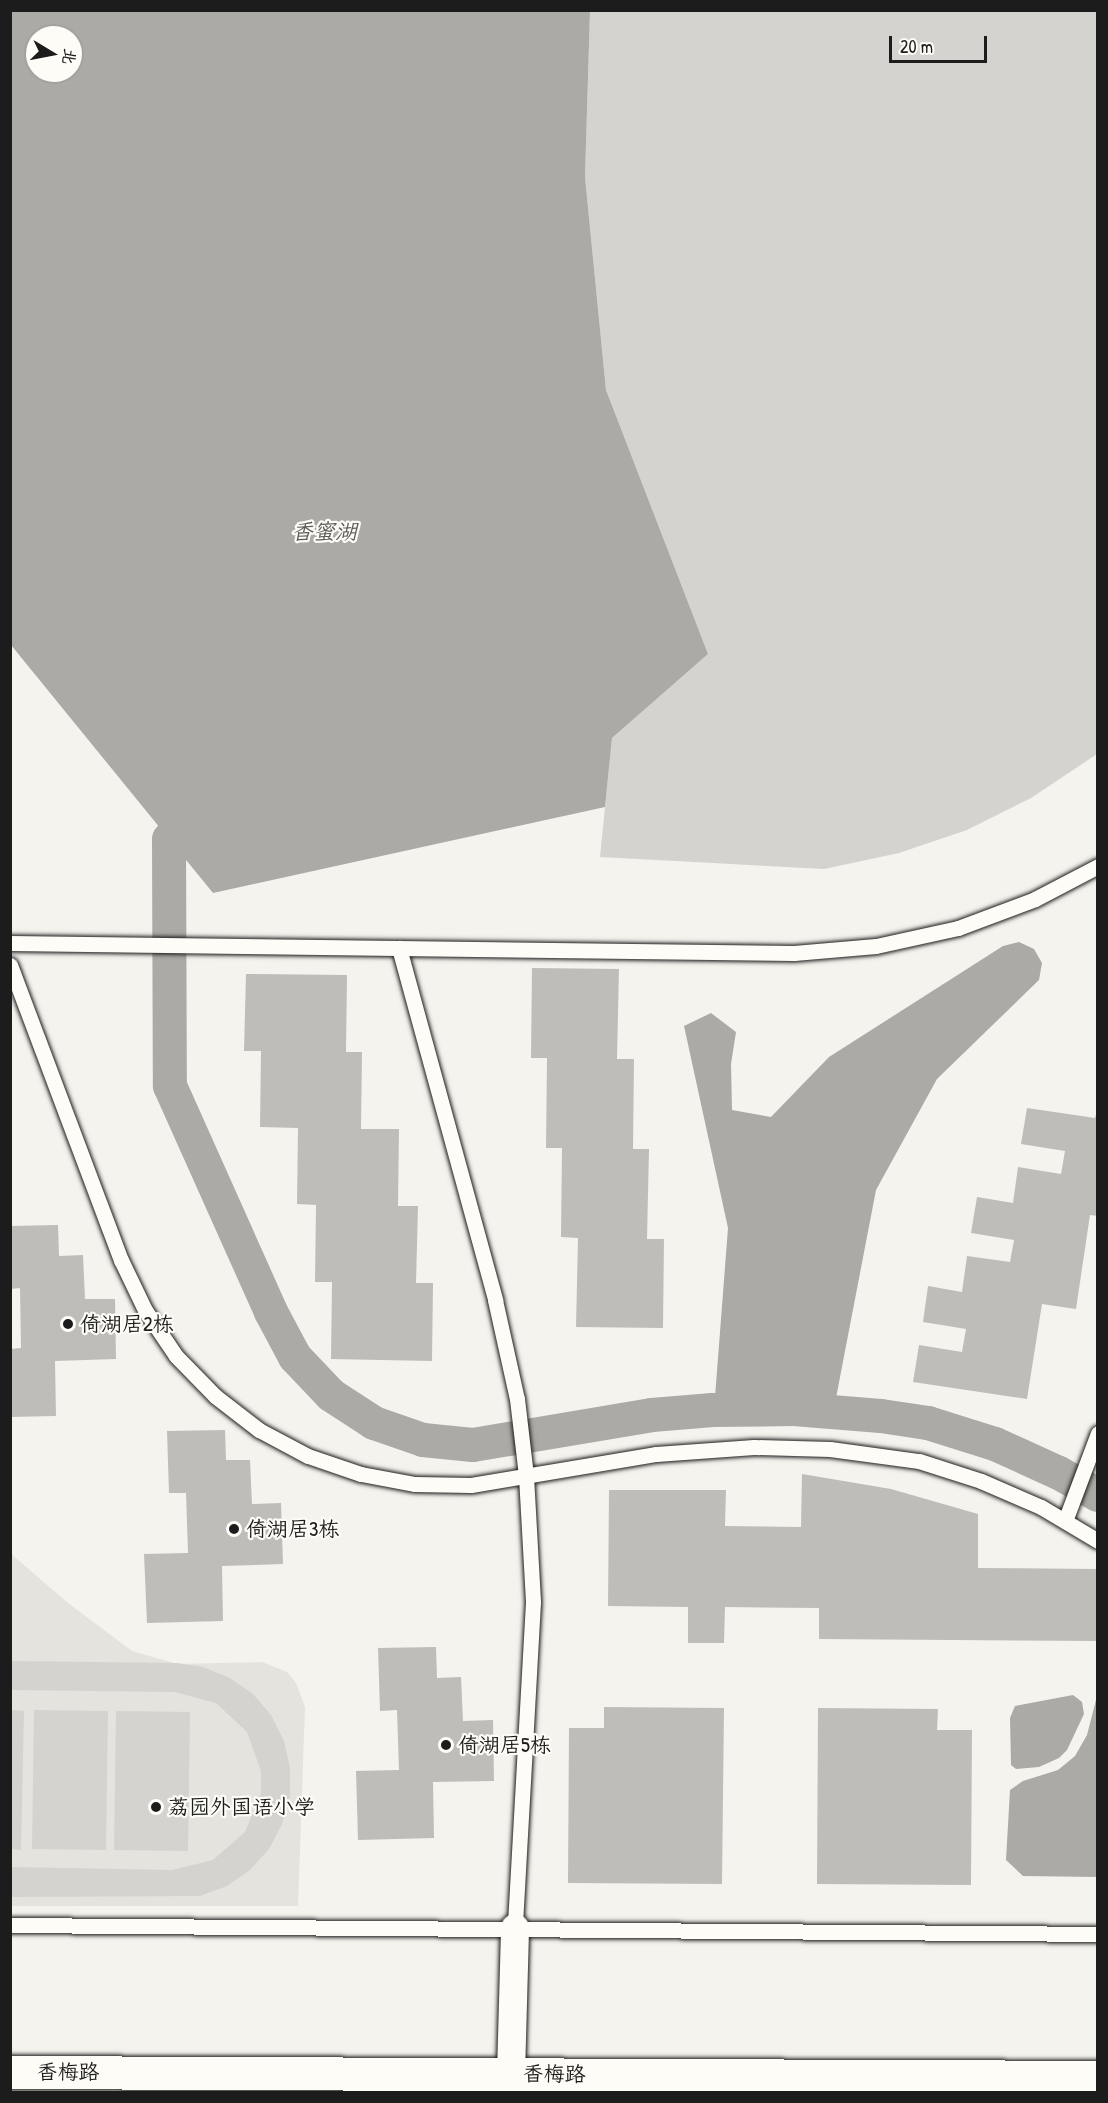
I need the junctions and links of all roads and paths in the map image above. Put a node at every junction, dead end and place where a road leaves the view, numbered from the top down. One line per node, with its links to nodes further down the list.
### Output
1 (1098, 866): 3 (lane)
2 (10, 943): 3 (lane)
3 (399, 948): 6 (lane)
4 (10, 965): 6 (lane)
5 (1095, 1440): 7 (lane)
6 (526, 1476): 7 (lane); 10 (lane)
7 (1065, 1521): 8 (lane)
8 (1098, 1541)
9 (10, 1925): 10 (lane)
10 (515, 1928): 11 (lane); 13 (street)
11 (1098, 1934)
12 (10, 2072): 13 (main road, 香梅路)
13 (511, 2074): 14 (main road, 香梅路)
14 (1098, 2077)

